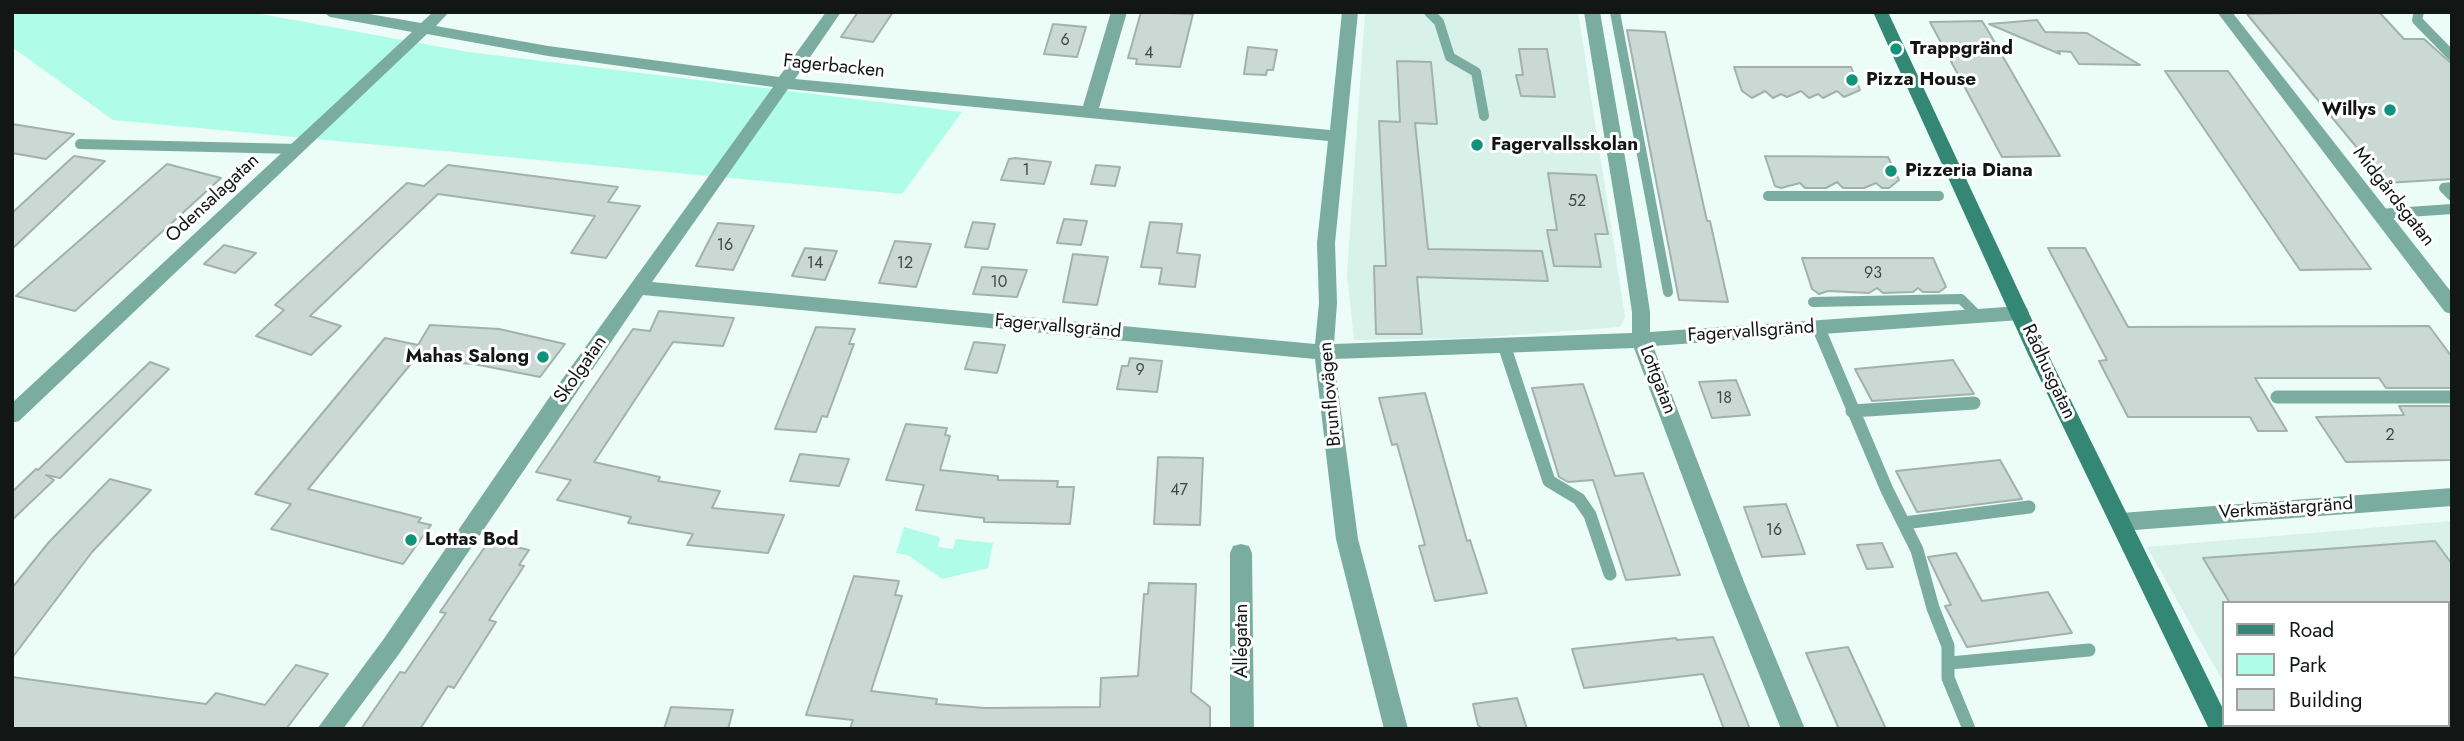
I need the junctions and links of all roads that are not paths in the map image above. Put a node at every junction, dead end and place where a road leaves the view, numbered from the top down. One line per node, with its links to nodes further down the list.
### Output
1 (330, 12): 12 (street, Fagerbacken)
2 (442, 12): 12 (street, Odensalagatan)
3 (834, 12): 14 (street, Skolgatan)
4 (1119, 12): 15 (street)
5 (1350, 12): 17 (street, Brunflovägen)
6 (1429, 12): 16 (lane)
7 (1592, 12): 33 (street, Lottgatan)
8 (1615, 12): 27 (lane)
9 (1880, 12): 30 (main road, Rådhusgatan)
10 (2224, 12): 25 (street, Midgårdsgatan)
11 (2419, 12): 13 (lane)
12 (424, 30): 14 (street, Fagerbacken); 19 (street, Odensalagatan)
13 (2452, 56)
14 (783, 83): 15 (street, Fagerbacken); 26 (street, Skolgatan)
15 (1089, 113): 17 (street, Fagerbacken)
16 (1483, 116)
17 (1337, 136): 36 (street, Brunflovägen)
18 (79, 144): 19 (lane)
19 (298, 149): 41 (street, Odensalagatan)
20 (2452, 187): 23 (lane)
21 (1768, 196): 22 (lane)
22 (1938, 196)
23 (2452, 197)
24 (2452, 209): 25 (lane)
25 (2379, 214): 29 (street, Midgårdsgatan)
26 (638, 288): 36 (street, Fagervallsgränd); 50 (street, Skolgatan)
27 (1668, 292)
28 (1813, 302): 31 (lane)
29 (2452, 307)
30 (2020, 313): 31 (street, Fagervallsgränd); 44 (main road, Rådhusgatan)
31 (1978, 316): 32 (street, Fagervallsgränd)
32 (1818, 327): 33 (street, Fagervallsgränd); 40 (lane)
33 (1641, 340): 34 (street, Fagervallsgränd); 53 (street, Lottgatan)
34 (1504, 345): 35 (street, Fagervallsgränd); 47 (lane)
35 (1480, 346): 36 (street, Fagervallsgränd)
36 (1324, 352): 52 (street, Brunflovägen)
37 (2277, 397): 38 (lane)
38 (2452, 397)
39 (1975, 402): 40 (lane)
40 (1852, 411): 45 (lane)
41 (12, 415)
42 (2452, 497): 44 (street, Verkmästargränd)
43 (2029, 508): 45 (lane)
44 (2121, 522): 55 (main road, Rådhusgatan)
45 (1903, 523): 49 (lane)
46 (1241, 553): 51 (street, Allégatan)
47 (1610, 574)
48 (2089, 650): 49 (lane)
49 (1950, 663): 54 (lane)
50 (329, 729)
51 (1242, 729)
52 (1396, 729)
53 (1793, 729)
54 (1969, 729)
55 (2221, 729)

